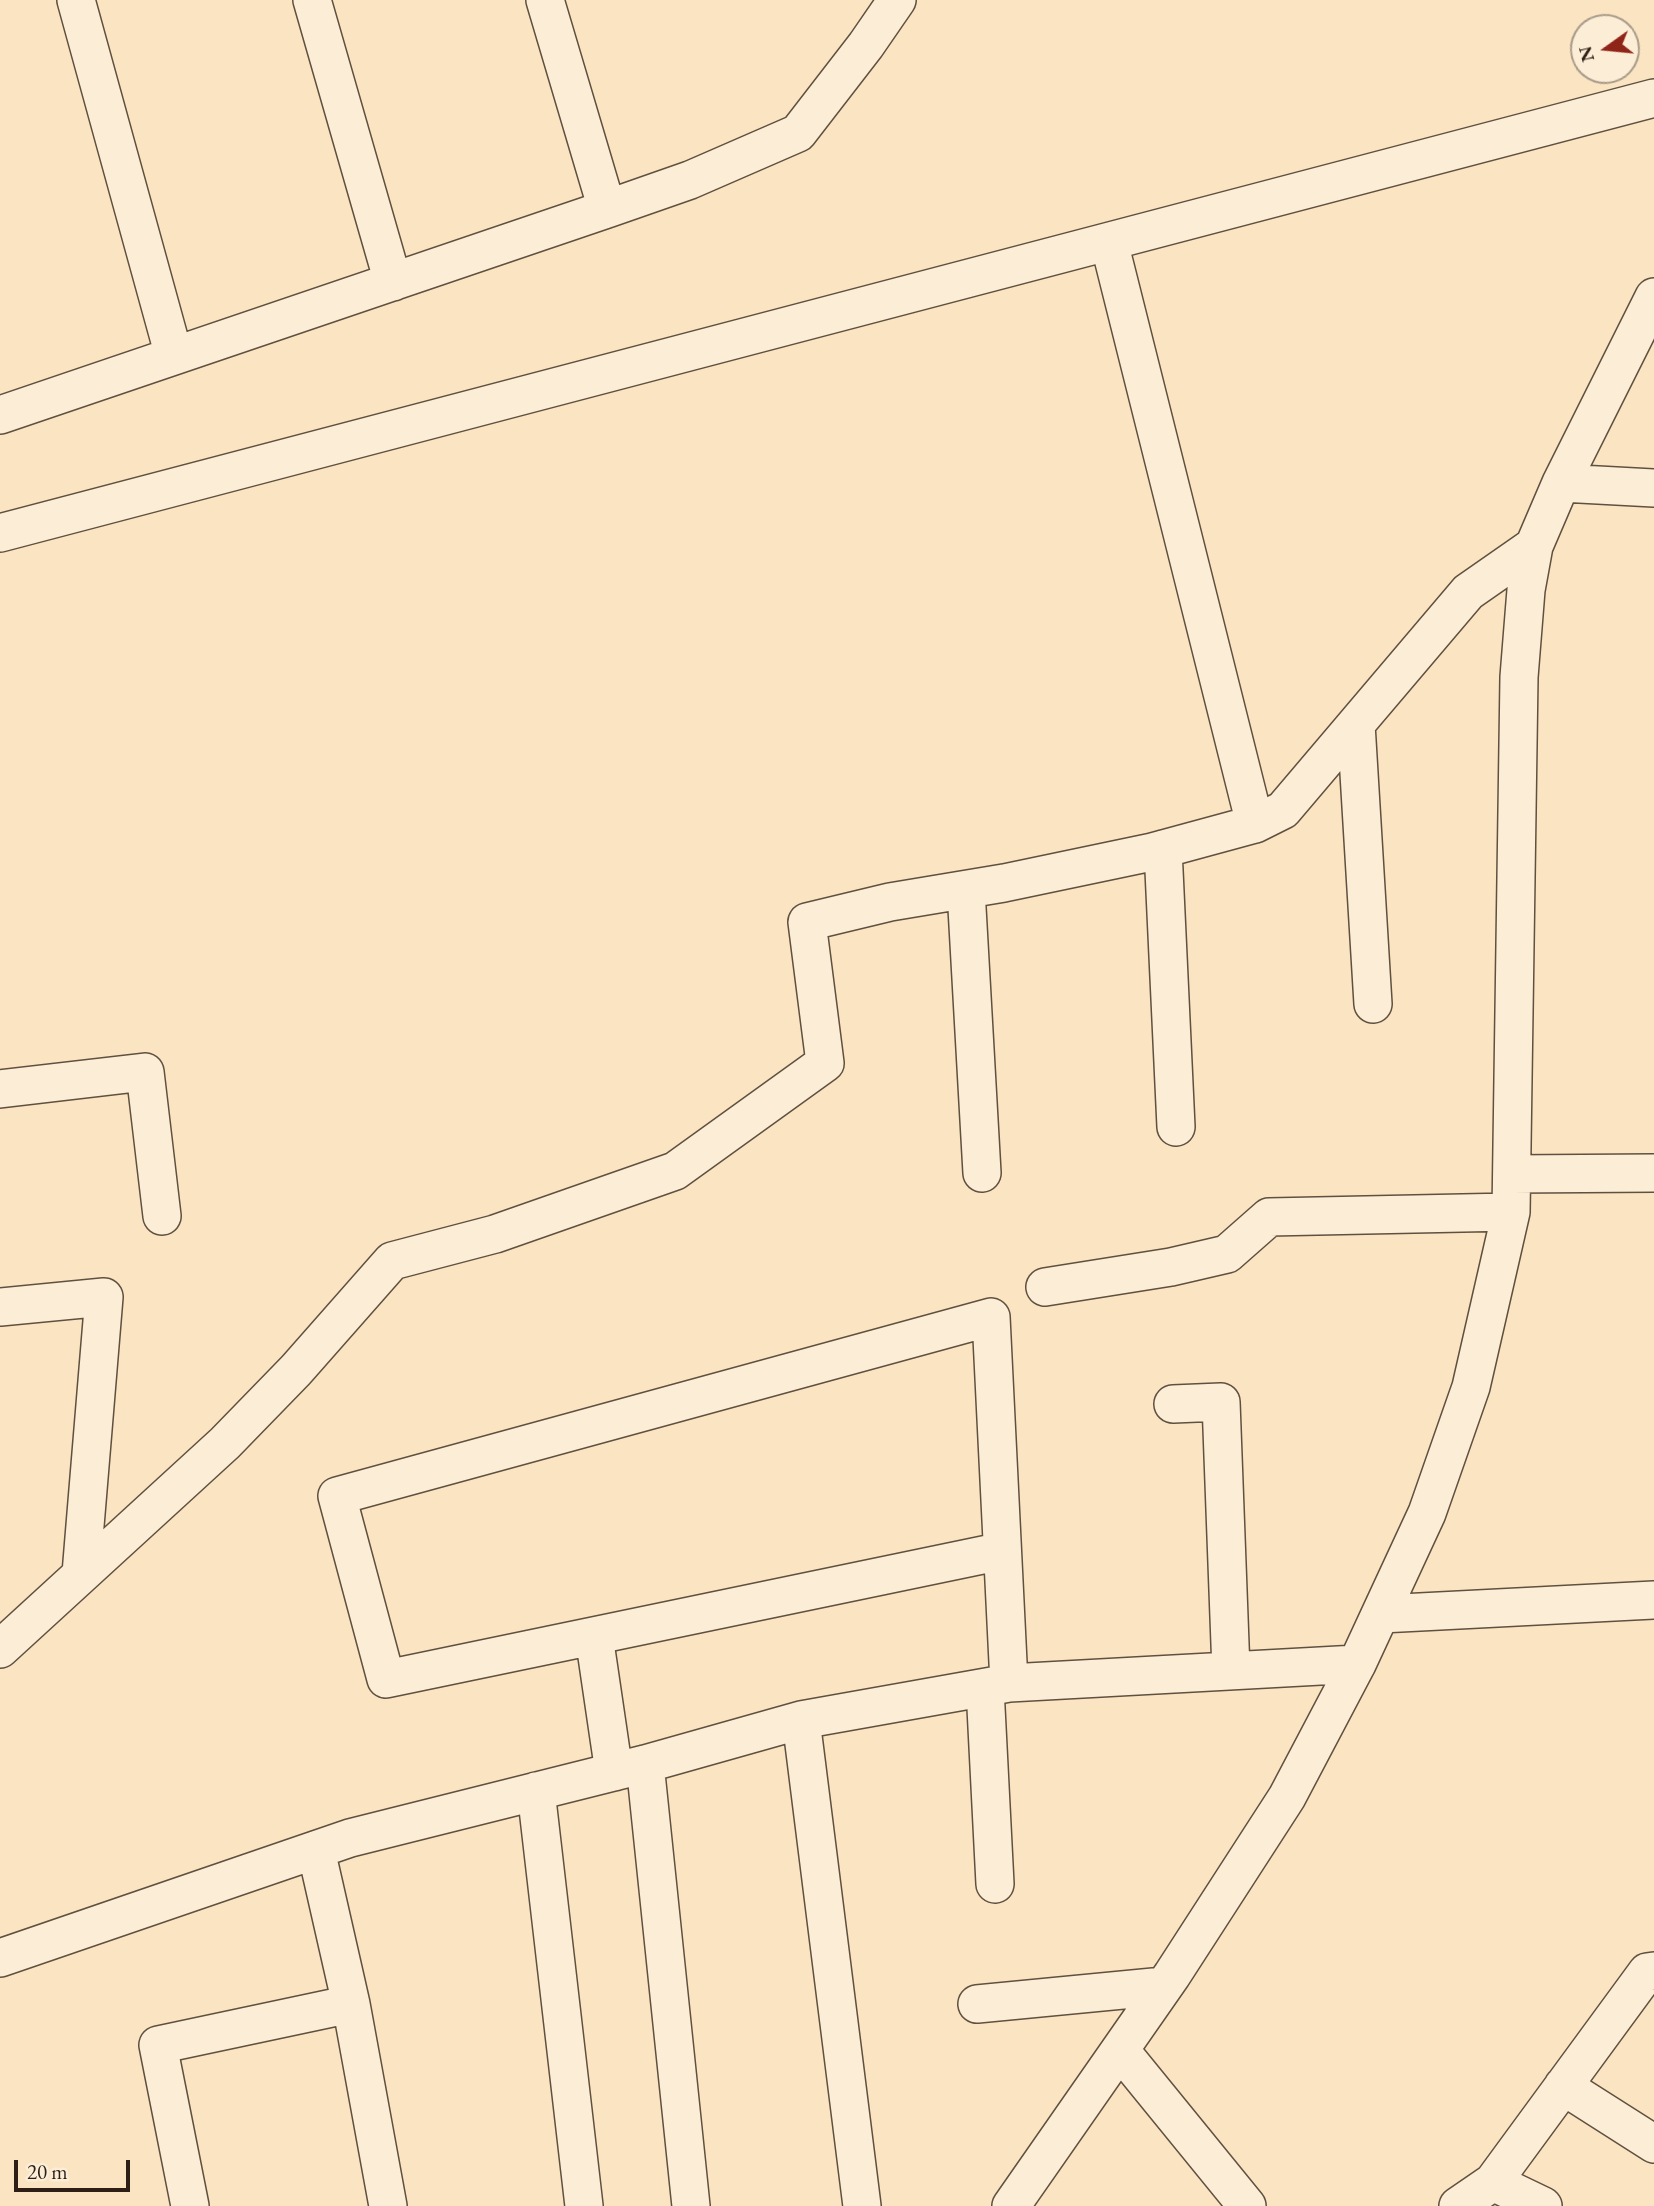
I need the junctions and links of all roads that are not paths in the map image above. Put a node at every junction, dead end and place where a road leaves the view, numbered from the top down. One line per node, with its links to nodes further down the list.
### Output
1 (76, 0): 10 (street)
2 (312, 0): 8 (street)
3 (545, 0): 6 (street)
4 (897, 0): 6 (street)
5 (1654, 98): 7 (street)
6 (607, 209): 8 (street)
7 (1109, 242): 14 (street); 17 (street)
8 (393, 282): 10 (street)
9 (1654, 298): 12 (street)
10 (174, 356): 11 (street)
11 (0, 415)
12 (1560, 483): 13 (street); 15 (street)
13 (1654, 488)
14 (0, 533)
15 (1534, 546): 16 (street); 25 (street)
16 (1356, 724): 17 (street); 20 (street)
17 (1255, 824): 18 (street)
18 (1163, 849): 19 (street); 22 (street)
19 (966, 890): 24 (street); 32 (street)
20 (1373, 1004)
21 (0, 1090): 27 (street)
22 (1176, 1128)
23 (1654, 1173): 25 (street)
24 (982, 1174)
25 (1511, 1174): 26 (street)
26 (1511, 1212): 28 (street); 34 (street)
27 (162, 1216)
28 (1045, 1287)
29 (0, 1307): 32 (street)
30 (1173, 1404): 38 (street)
31 (1002, 1551): 35 (street); 35 (street); 39 (street)
32 (81, 1574): 36 (street)
33 (1654, 1600): 34 (street)
34 (1381, 1614): 37 (street)
35 (594, 1636): 41 (street)
36 (0, 1649)
37 (1357, 1664): 38 (street); 47 (street)
38 (1231, 1671): 39 (street)
39 (997, 1686): 40 (street); 44 (street)
40 (801, 1720): 41 (street); 58 (street)
41 (630, 1768): 42 (street); 57 (street)
42 (536, 1791): 43 (street); 56 (street)
43 (316, 1850): 45 (street); 48 (street)
44 (995, 1884)
45 (0, 1958)
46 (1654, 1971): 51 (street)
47 (1164, 1986): 49 (street); 50 (street)
48 (351, 2004): 54 (street); 55 (street)
49 (977, 2004)
50 (1120, 2050): 59 (street); 60 (street)
51 (1563, 2086): 52 (street); 53 (street)
52 (1654, 2144)
53 (1493, 2182): 61 (street); 62 (street)
54 (190, 2206)
55 (388, 2206)
56 (584, 2206)
57 (691, 2206)
58 (862, 2206)
59 (1011, 2206)
60 (1247, 2206)
61 (1458, 2206)
62 (1543, 2206)

